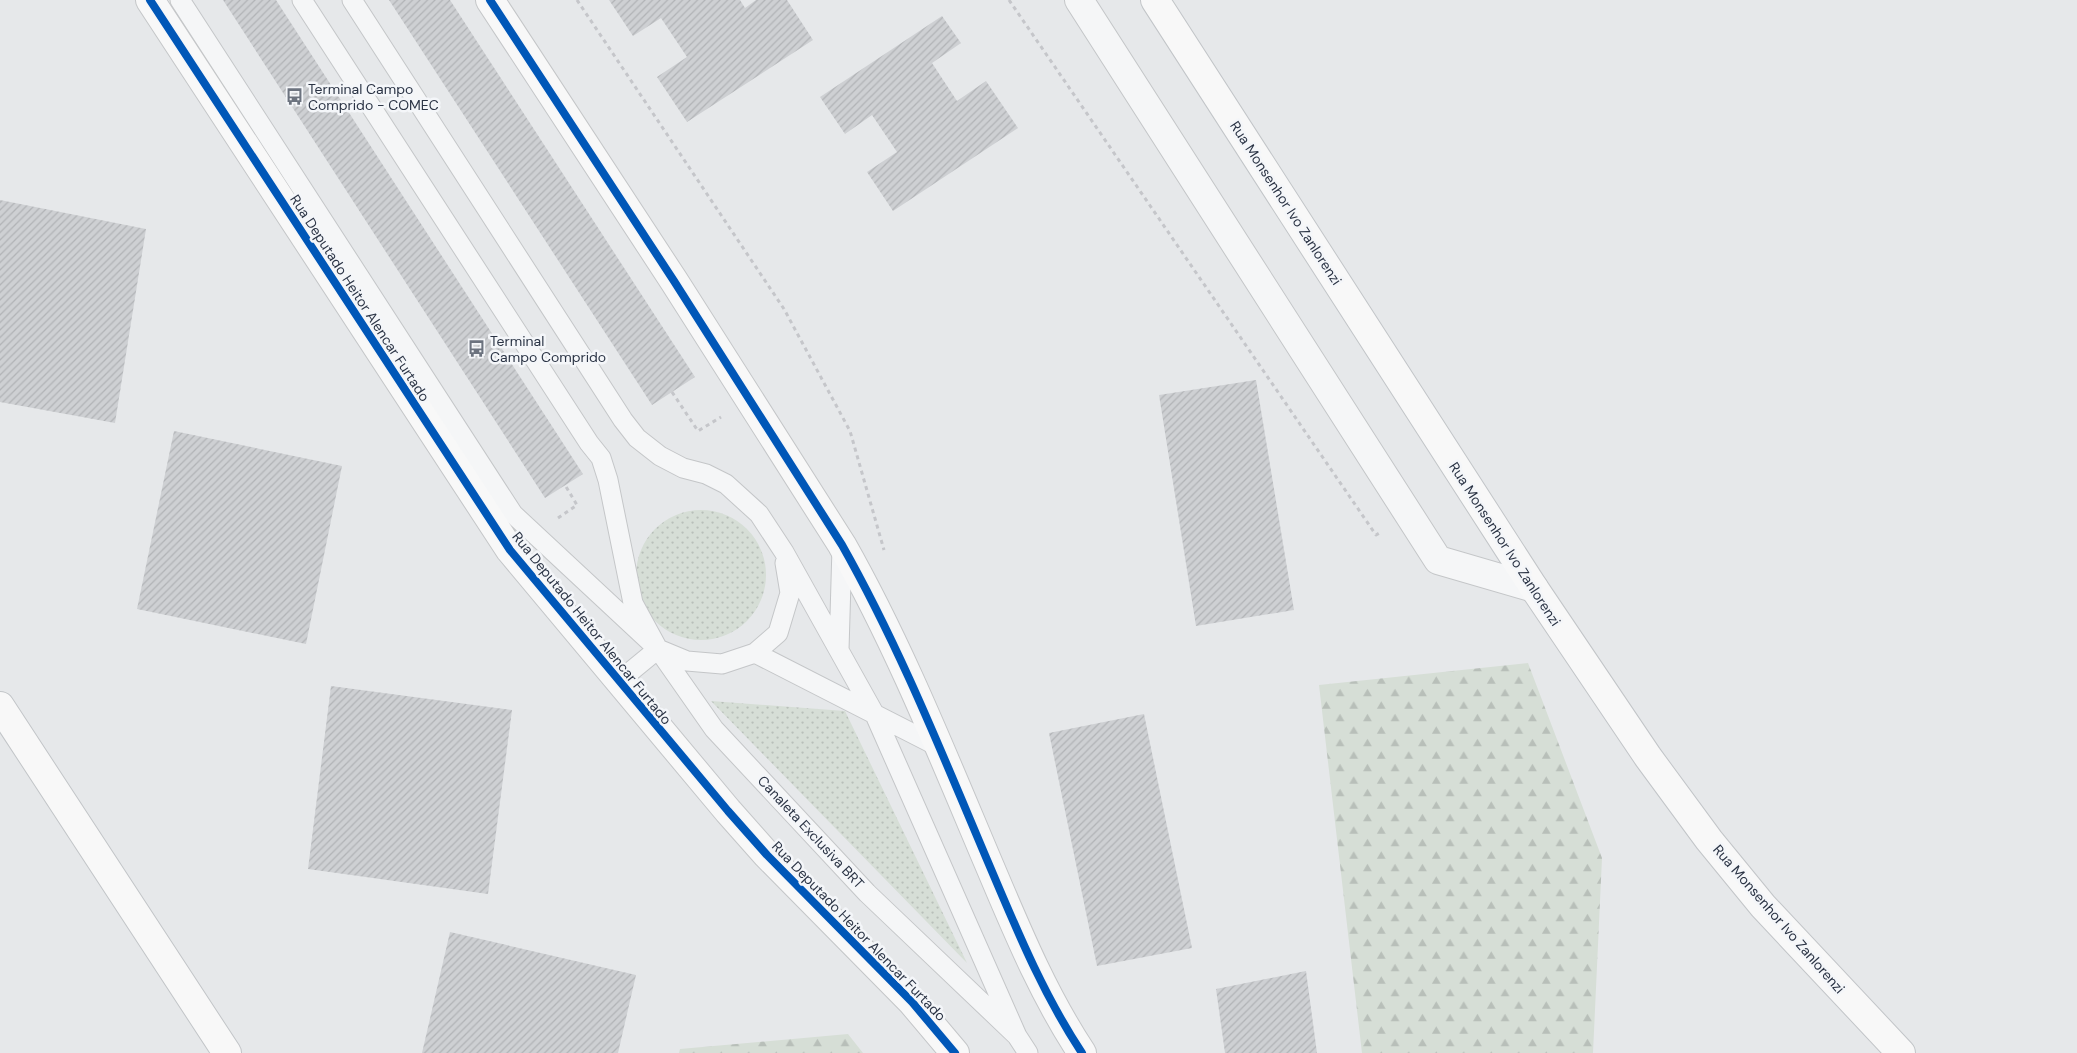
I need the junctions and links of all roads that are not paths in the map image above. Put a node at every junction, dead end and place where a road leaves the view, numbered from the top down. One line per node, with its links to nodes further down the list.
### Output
1 (150, 0): 14 (street, Rua Deputado Heitor Alencar Furtado)
2 (180, 0): 11 (lane)
3 (302, 0): 11 (lane)
4 (352, 0): 9 (lane)
5 (490, 0): 8 (street)
6 (1079, 0): 10 (street)
7 (1155, 0): 10 (street, Rua Monsenhor Ivo Zanlorenzi)
8 (842, 545): 12 (lane); 17 (street)
9 (784, 552): 12 (lane, Canaleta Exclusiva BRT); 13 (lane)
10 (1534, 588): 23 (street, Rua Monsenhor Ivo Zanlorenzi)
11 (658, 649): 13 (lane); 14 (lane); 18 (lane, Canaleta Exclusiva BRT)
12 (838, 651): 16 (lane, Canaleta Exclusiva BRT)
13 (756, 653): 16 (lane)
14 (619, 681): 20 (street, Rua Deputado Heitor Alencar Furtado)
15 (0, 706): 19 (street)
16 (875, 715): 17 (lane); 18 (lane, Canaleta Exclusiva BRT)
17 (939, 747): 22 (street)
18 (1017, 1036): 21 (lane, Canaleta Exclusiva BRT)
19 (227, 1053)
20 (955, 1053)
21 (1028, 1053)
22 (1082, 1053)
23 (1901, 1053)

